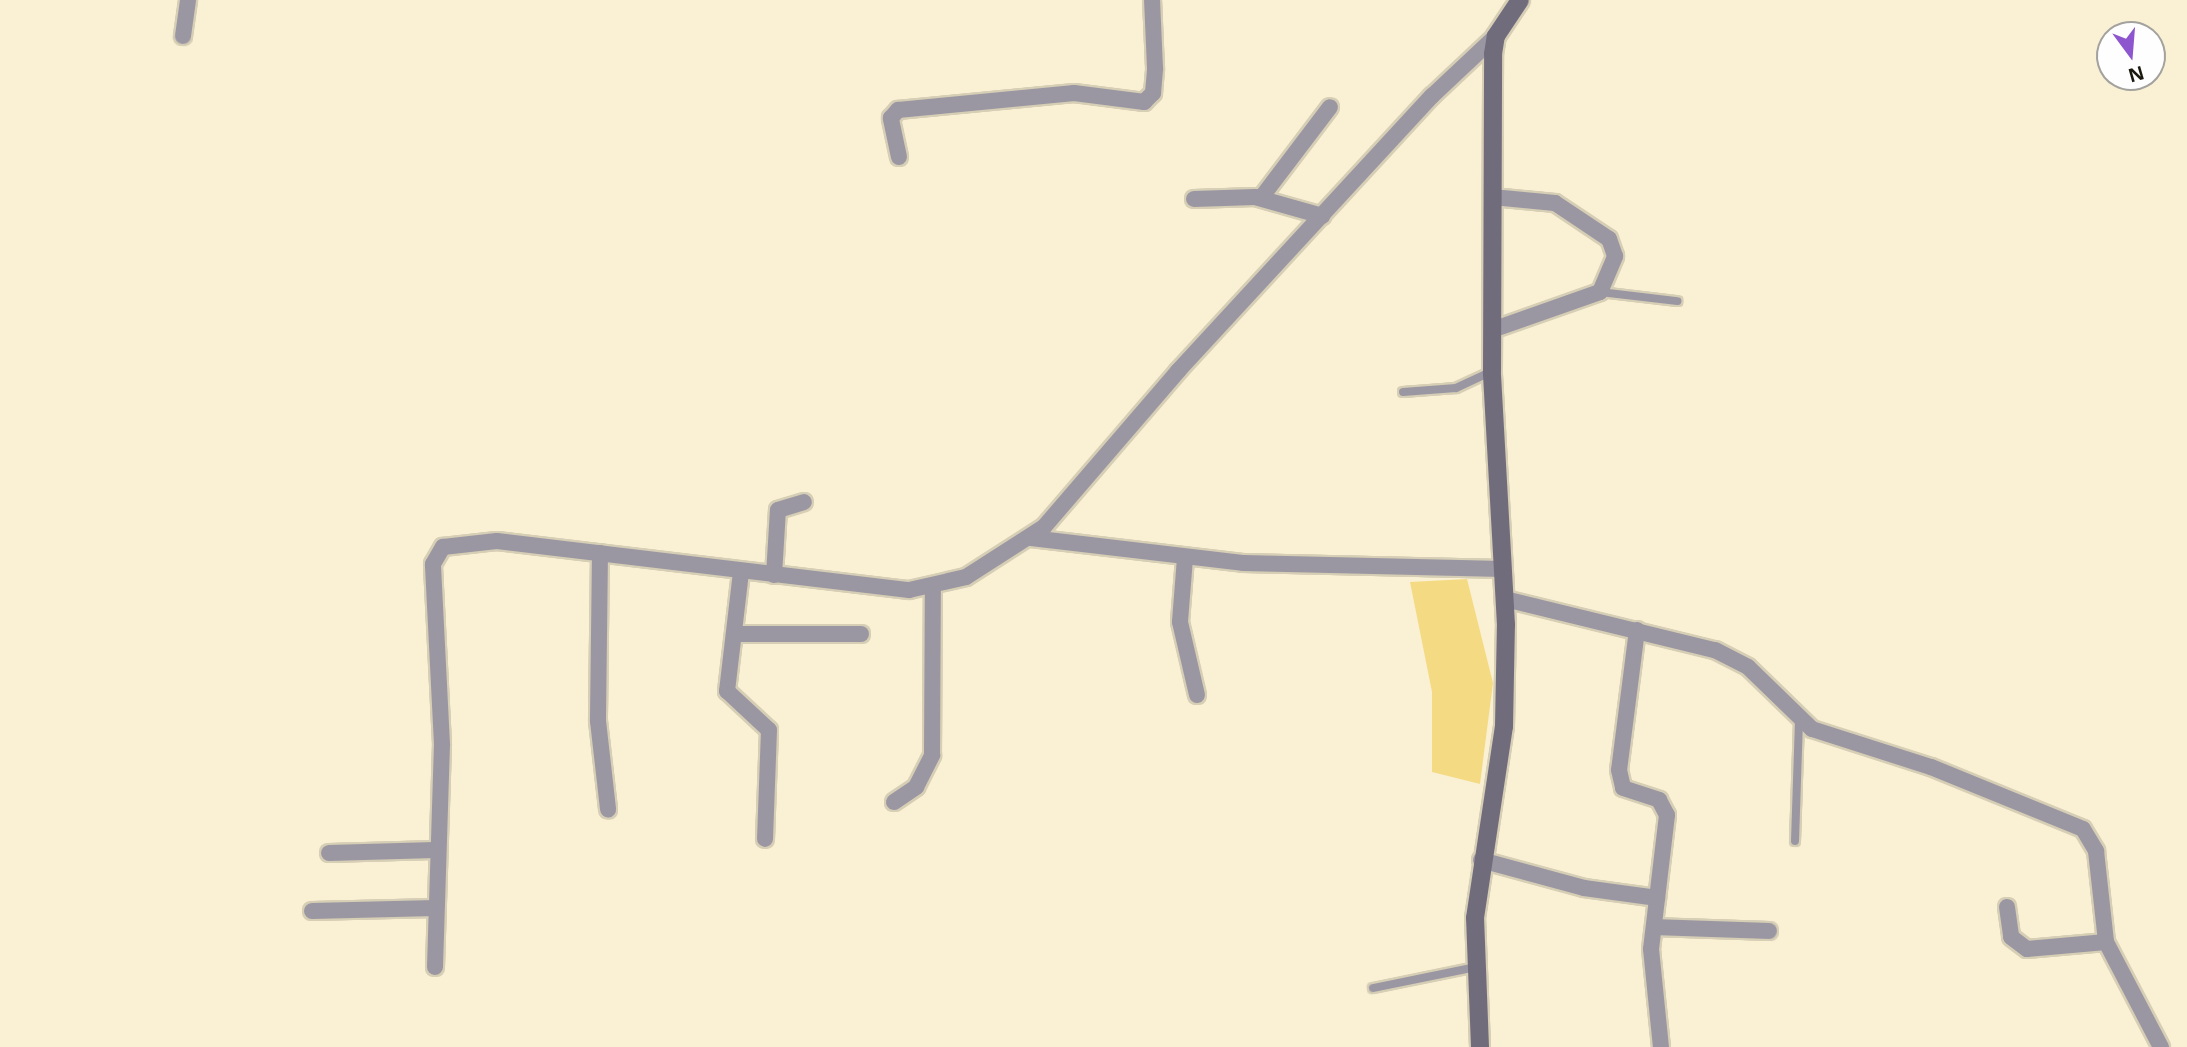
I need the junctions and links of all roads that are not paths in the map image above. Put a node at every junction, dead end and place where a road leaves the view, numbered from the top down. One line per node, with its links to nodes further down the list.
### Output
1 (188, 0): 4 (street)
2 (1152, 0): 7 (street)
3 (1520, 0): 5 (main road)
4 (183, 36)
5 (1496, 36): 8 (main road); 11 (street)
6 (1330, 107): 9 (street)
7 (899, 157)
8 (1492, 197): 12 (street); 14 (main road)
9 (1261, 198): 10 (street); 11 (street)
10 (1194, 199)
11 (1322, 216): 18 (street)
12 (1600, 292): 13 (lane); 14 (street)
13 (1677, 301)
14 (1492, 330): 15 (main road)
15 (1492, 371): 16 (lane); 21 (main road)
16 (1403, 392)
17 (804, 502): 23 (street)
18 (1031, 538): 20 (street); 24 (street)
19 (600, 553): 22 (street); 32 (street); 35 (street)
20 (1185, 558): 21 (street); 29 (street)
21 (1503, 569): 25 (main road)
22 (741, 572): 23 (street); 27 (street)
23 (774, 575): 24 (street)
24 (933, 587): 31 (street)
25 (1505, 599): 26 (street); 37 (main road)
26 (1637, 630): 30 (street); 38 (street)
27 (735, 634): 28 (street); 33 (street)
28 (861, 634)
29 (1197, 695)
30 (1799, 722): 34 (lane); 44 (street)
31 (894, 802)
32 (608, 809)
33 (765, 839)
34 (1795, 841)
35 (435, 850): 36 (street); 40 (street)
36 (329, 853)
37 (1481, 860): 38 (street); 46 (main road)
38 (1657, 898): 42 (street)
39 (2007, 907): 44 (street)
40 (435, 908): 41 (street); 45 (street)
41 (312, 911)
42 (1654, 927): 43 (street); 49 (street)
43 (1769, 931)
44 (2106, 942): 50 (street)
45 (435, 967)
46 (1476, 968): 47 (lane); 48 (main road)
47 (1373, 988)
48 (1480, 1047)
49 (1661, 1047)
50 (2161, 1047)

